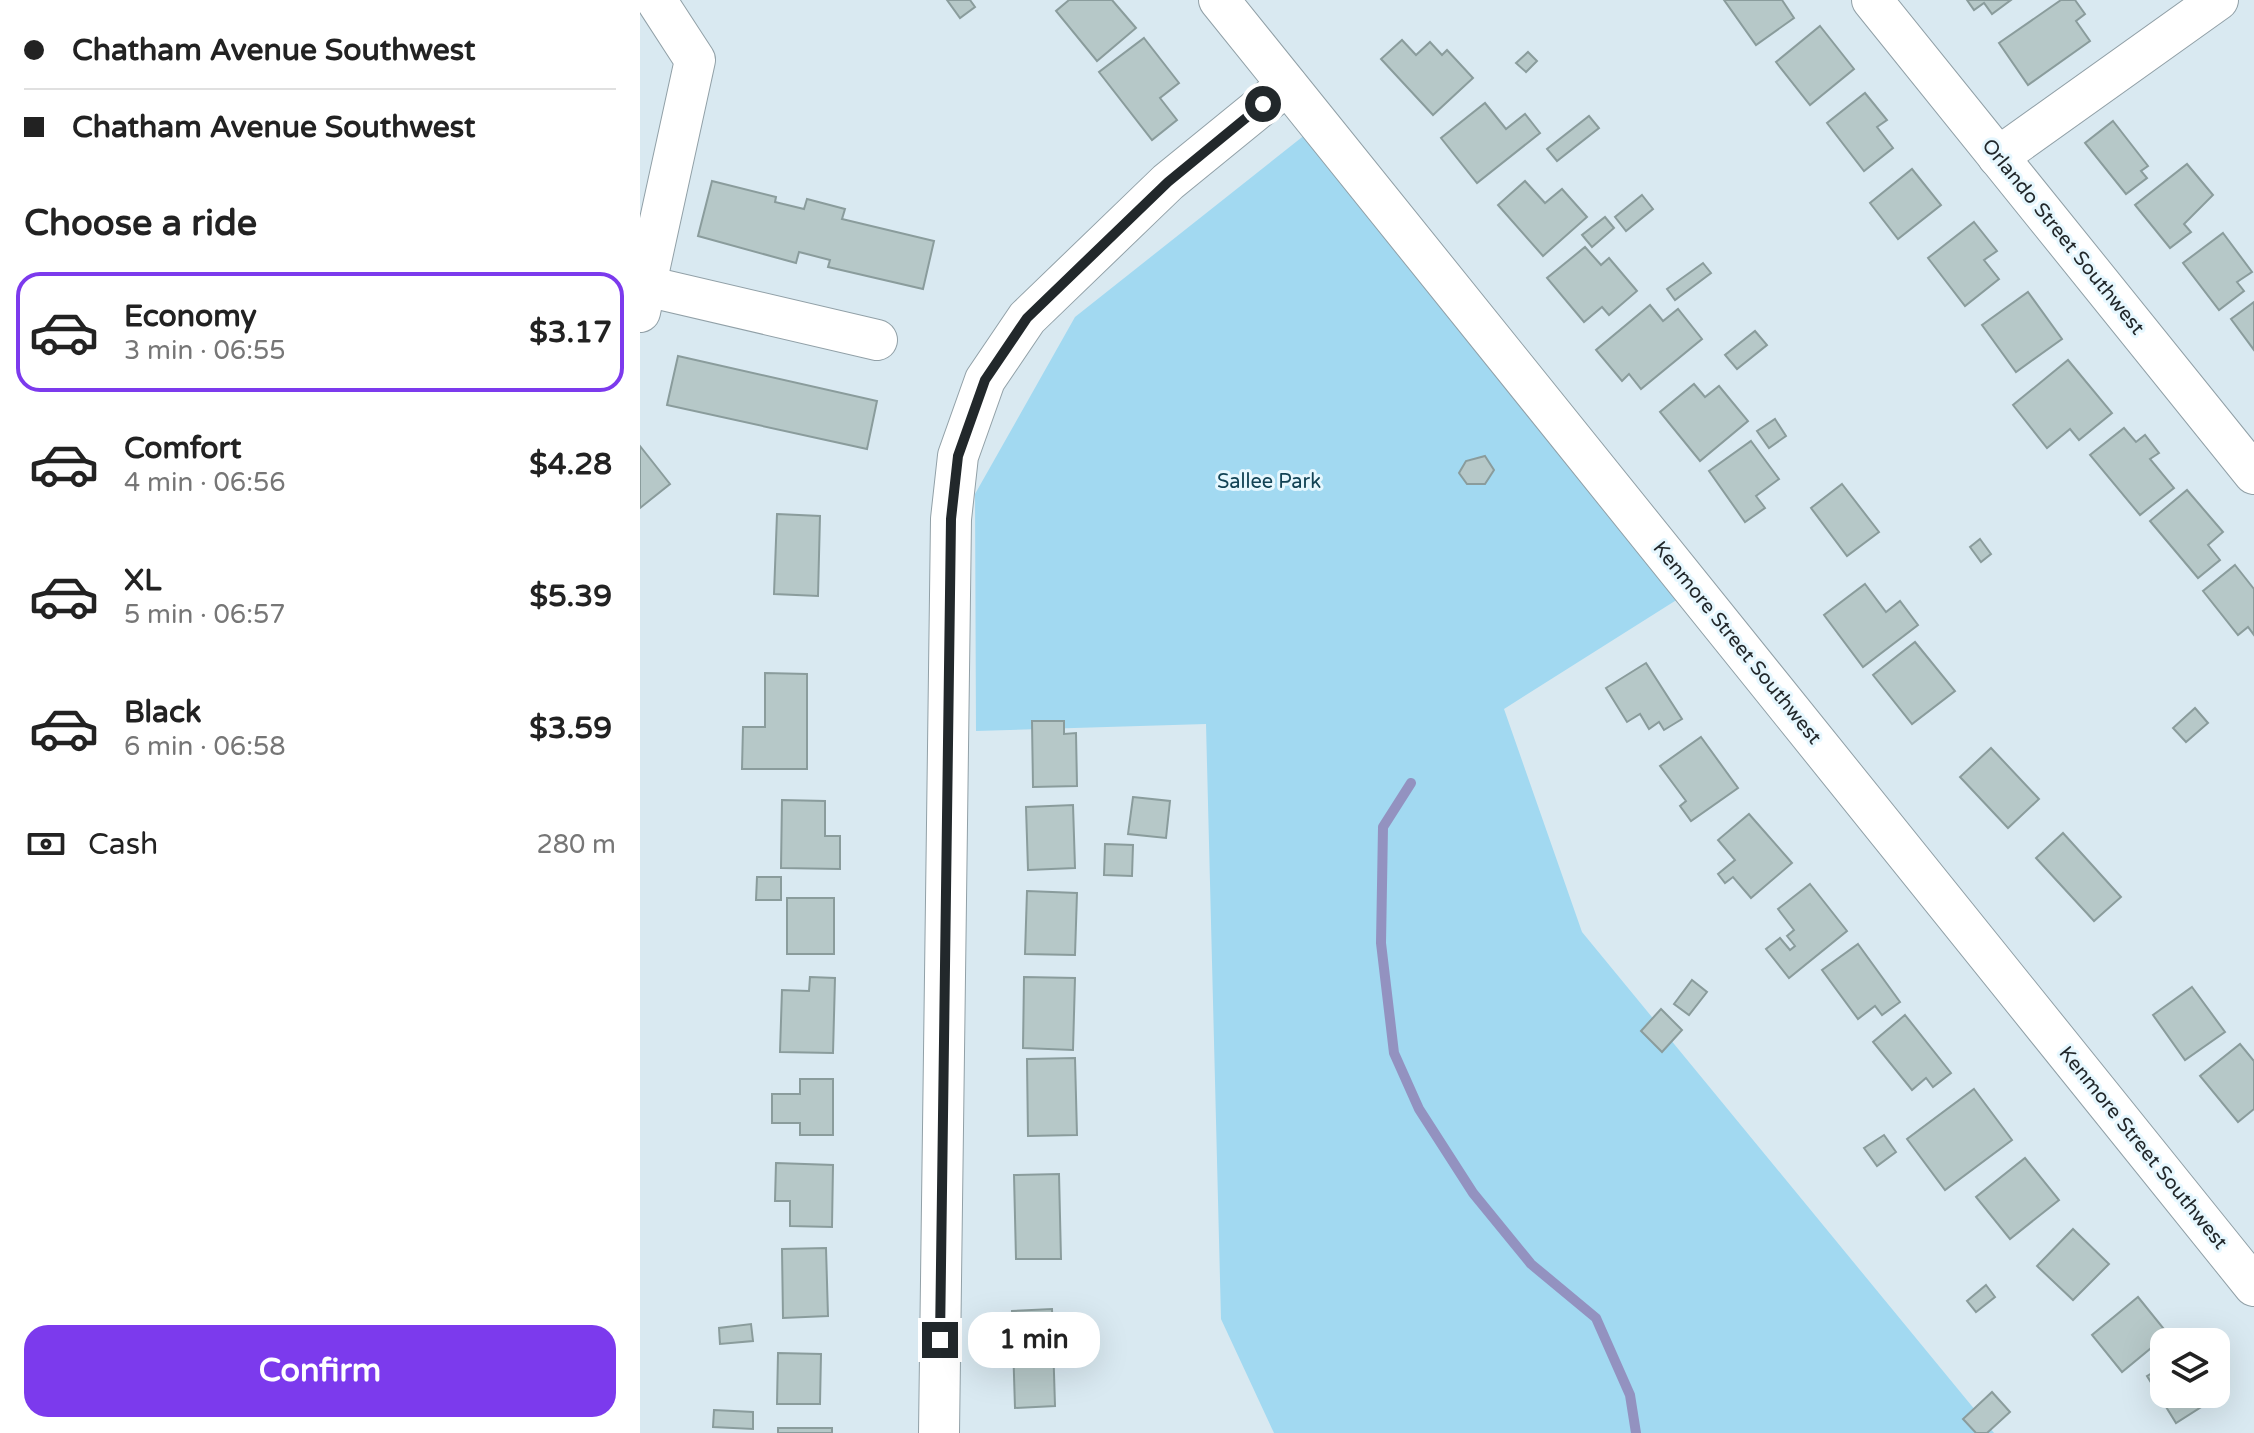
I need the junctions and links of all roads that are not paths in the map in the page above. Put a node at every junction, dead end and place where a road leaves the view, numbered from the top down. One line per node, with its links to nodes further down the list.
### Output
1 (656, 0): 7 (street)
2 (1219, 0): 5 (street, Kenmore Street Southwest)
3 (1872, 0): 6 (street, Orlando Street Southwest)
4 (2218, 0): 6 (street)
5 (1287, 85): 10 (street, Kenmore Street Southwest); 11 (street)
6 (1998, 157): 9 (street, Orlando Street Southwest)
7 (643, 299): 8 (street)
8 (877, 340)
9 (2254, 474)
10 (2254, 1286)
11 (939, 1433)

